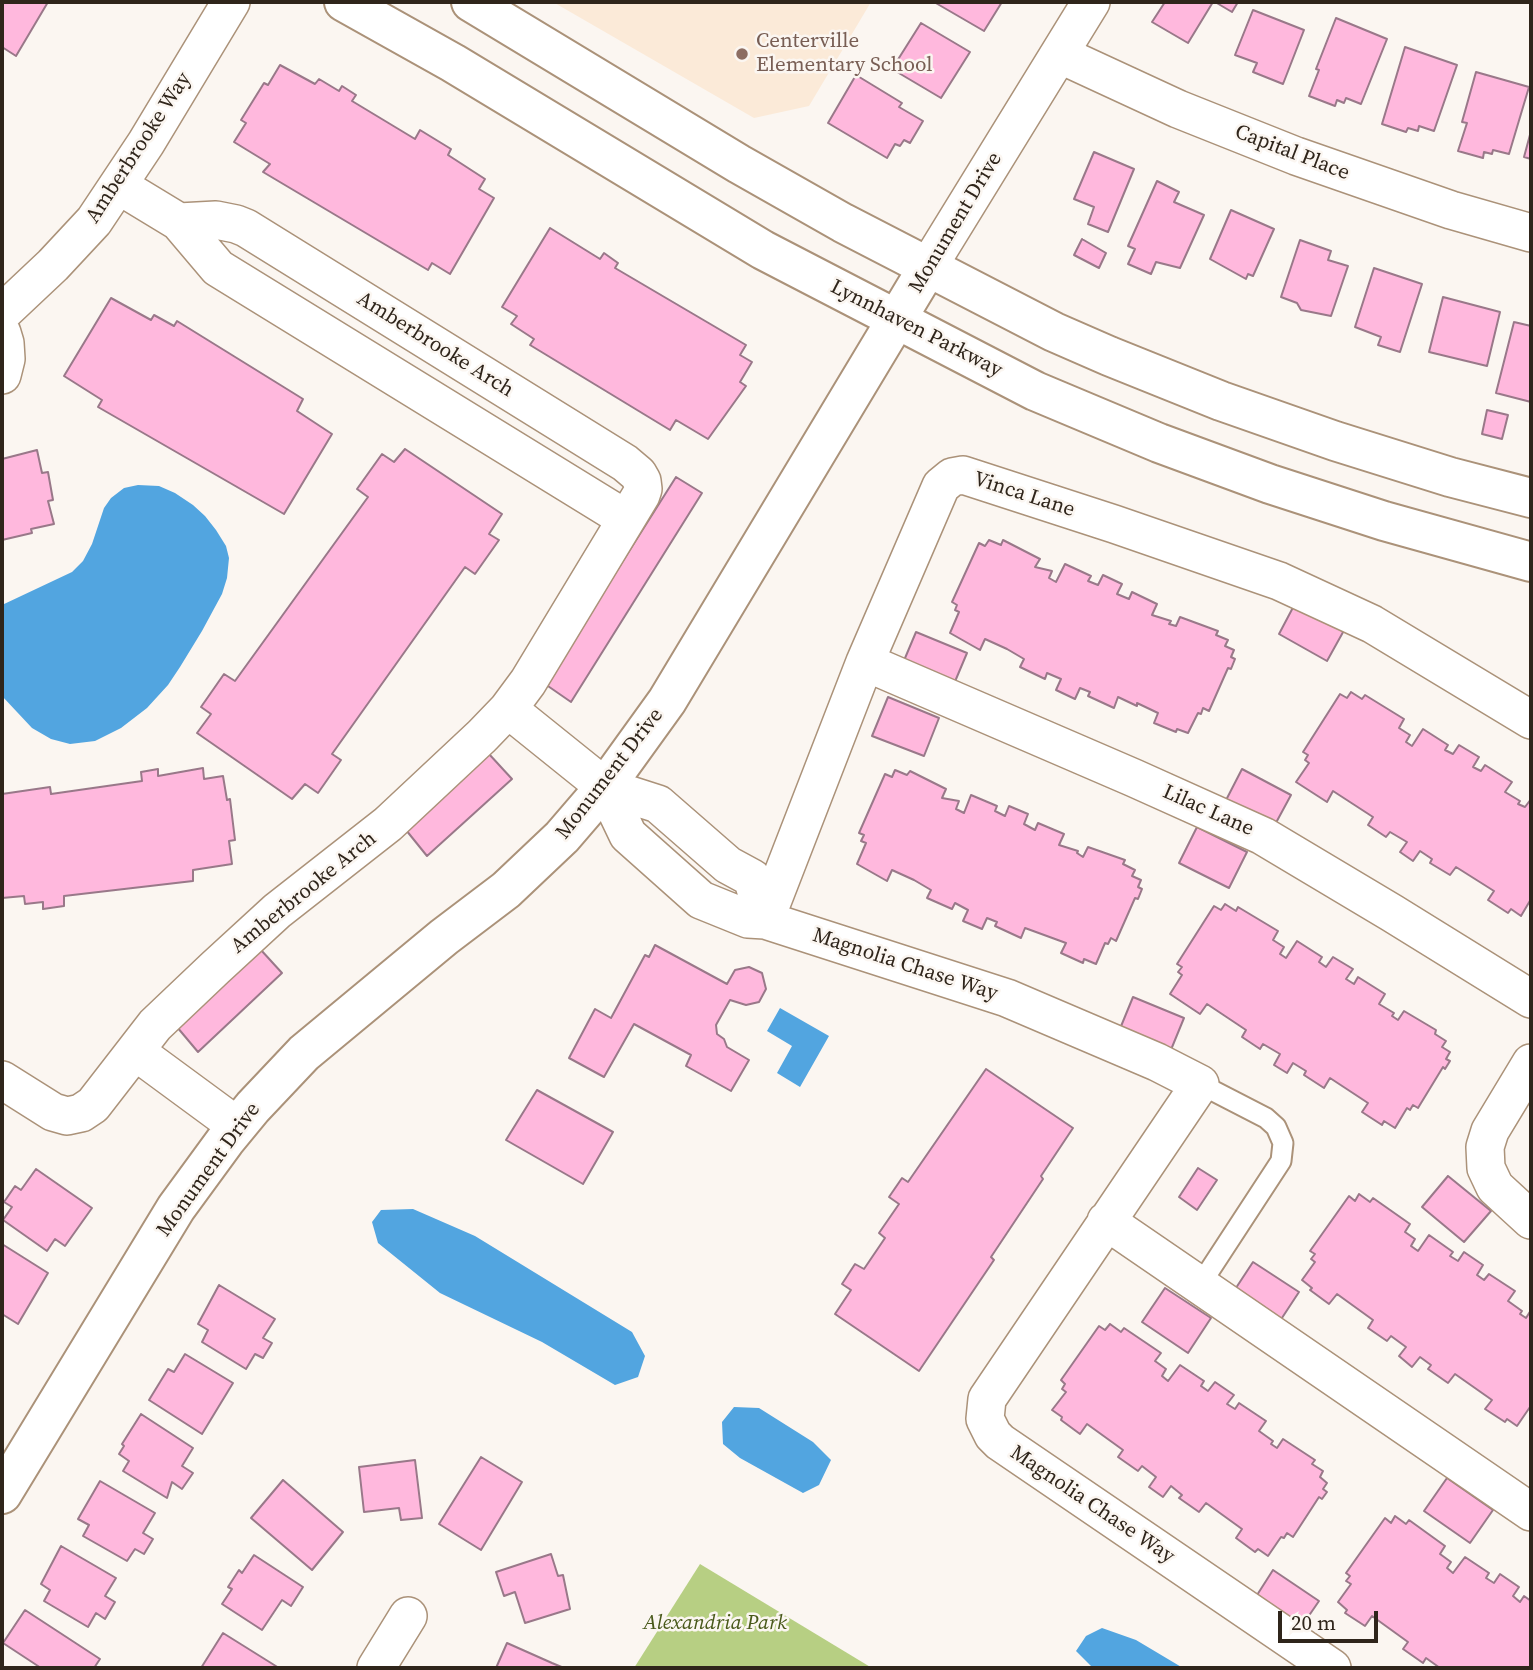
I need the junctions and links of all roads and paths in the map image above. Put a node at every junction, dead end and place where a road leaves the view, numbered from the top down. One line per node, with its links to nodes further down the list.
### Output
1 (231, 2): 6 (street, Amberbrooke Way)
2 (344, 2): 11 (main road, Lynnhaven Parkway)
3 (471, 2): 9 (main road)
4 (1091, 2): 5 (street, Monument Drive)
5 (1059, 54): 8 (street, Capital Place); 9 (street, Monument Drive)
6 (118, 185): 7 (street); 10 (street, Amberbrooke Way)
7 (179, 222): 15 (street); 15 (street, Amberbrooke Arch)
8 (1531, 233)
9 (928, 267): 11 (main road, Monument Drive); 14 (main road)
10 (2, 313)
11 (897, 320): 16 (main road, Lynnhaven Parkway); 20 (main road, Monument Drive)
12 (2, 333): 13 (street)
13 (2, 375)
14 (1531, 498)
15 (626, 519): 18 (street, Amberbrooke Arch)
16 (1531, 562)
17 (864, 662): 19 (street, Vinca Lane); 21 (street, Vinca Lane); 22 (street, Lilac Lane)
18 (508, 709): 20 (street); 23 (street, Amberbrooke Arch)
19 (1531, 720)
20 (605, 787): 21 (street, Magnolia Chase Way); 27 (main road, Monument Drive)
21 (765, 920): 26 (street, Magnolia Chase Way)
22 (1531, 999)
23 (135, 1051): 25 (street, Amberbrooke Arch); 27 (street)
24 (1531, 1063): 28 (street)
25 (2, 1080)
26 (1200, 1084): 29 (street, Magnolia Chase Way); 30 (lane)
27 (237, 1126): 31 (main road, Monument Drive)
28 (1531, 1220)
29 (1106, 1221): 30 (street); 35 (street, Magnolia Chase Way)
30 (1200, 1285): 32 (street)
31 (2, 1494)
32 (1531, 1512)
33 (408, 1616): 34 (street)
34 (376, 1668)
35 (1332, 1668)

